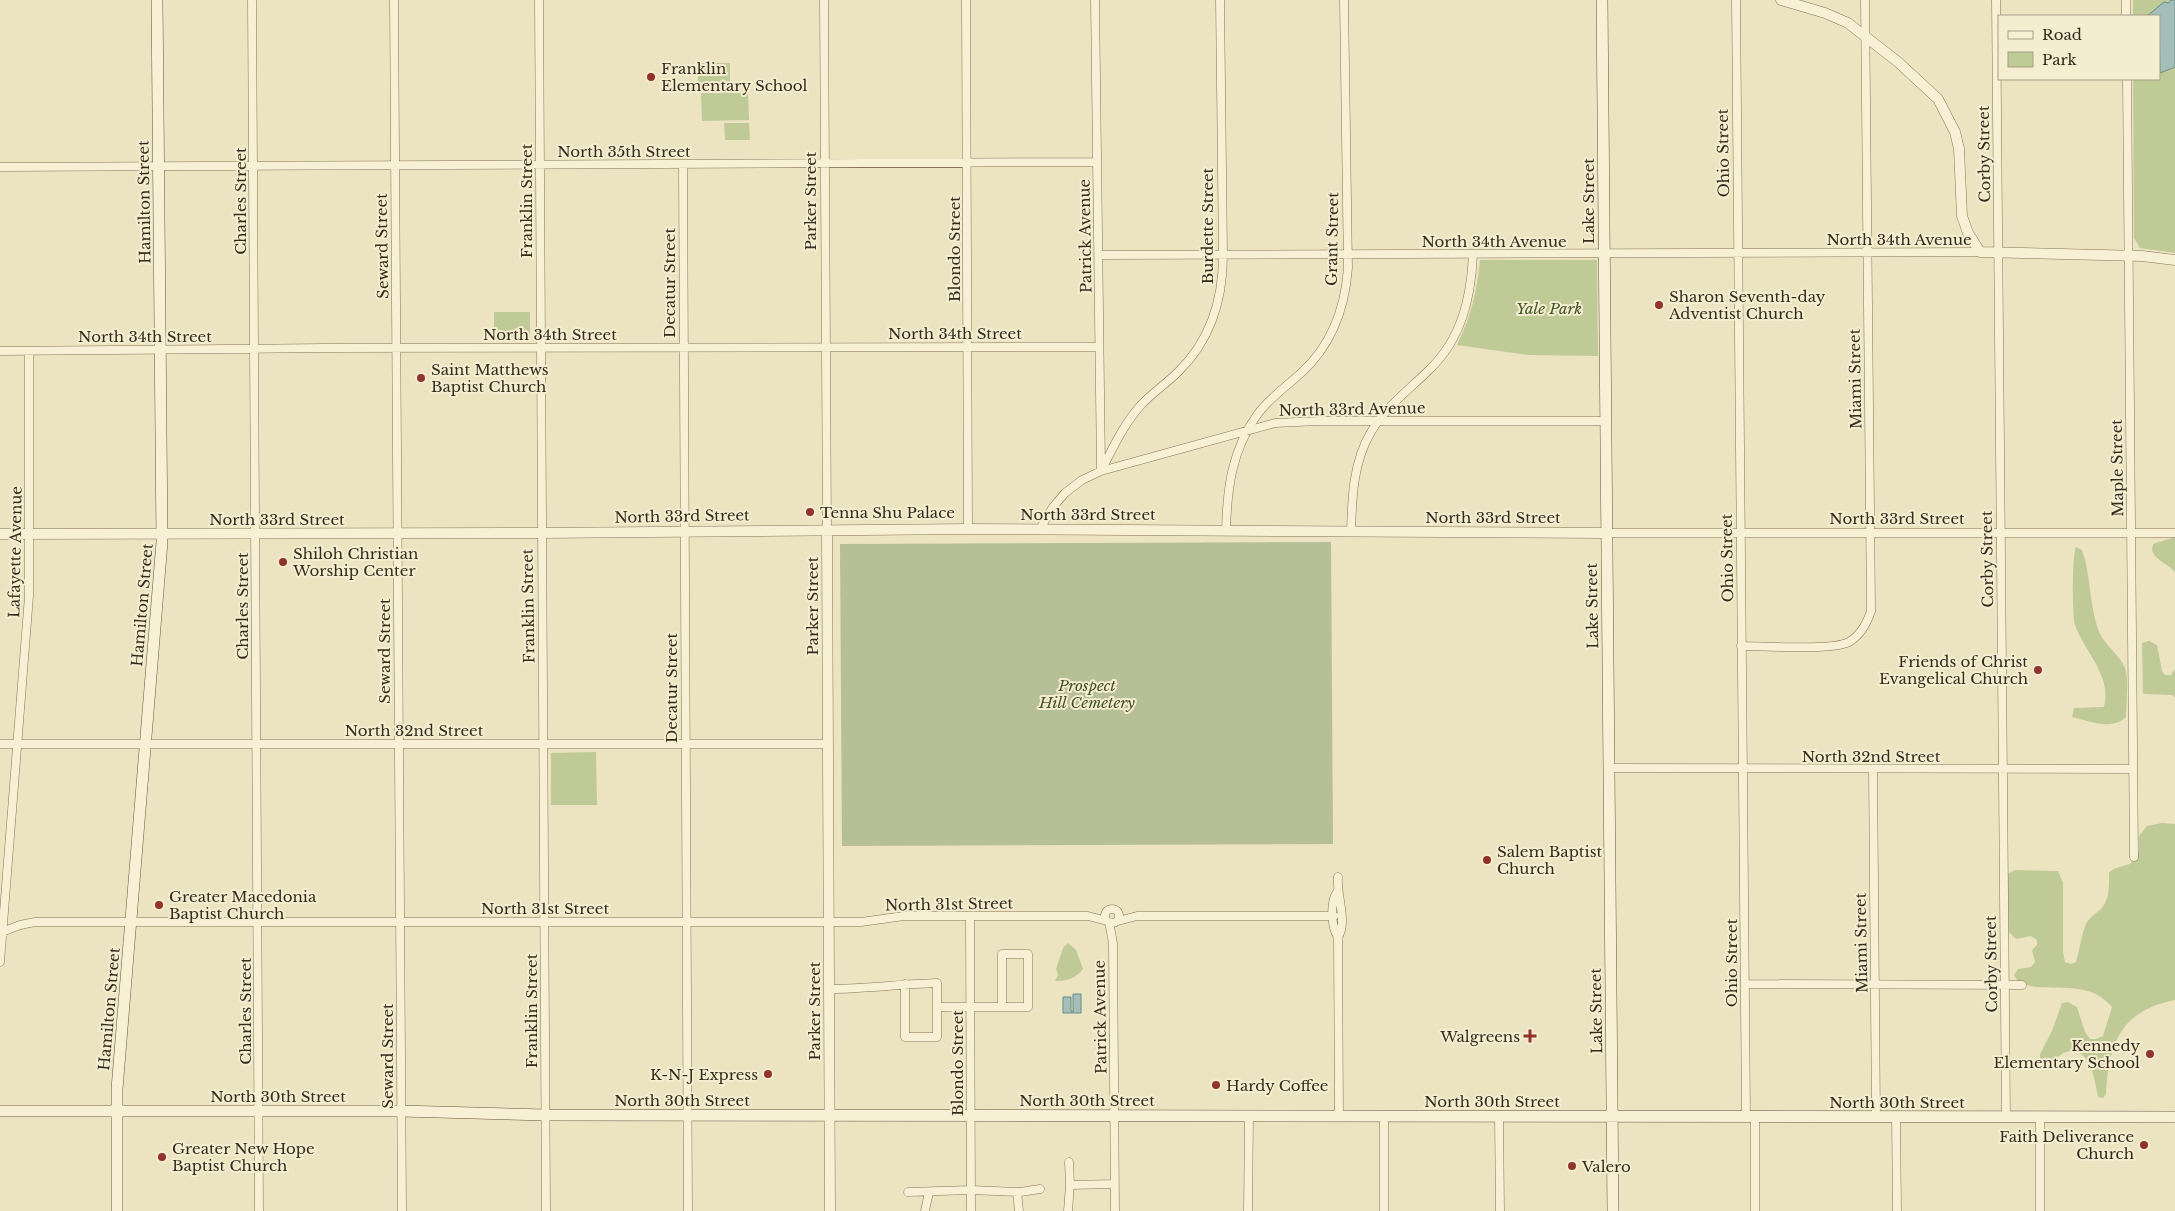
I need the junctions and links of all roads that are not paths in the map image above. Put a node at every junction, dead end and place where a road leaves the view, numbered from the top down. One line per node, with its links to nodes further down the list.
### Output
1 (157, 0): 26 (main road, Hamilton Street)
2 (252, 0): 27 (street, Charles Street)
3 (394, 0): 23 (street, Seward Street)
4 (539, 0): 24 (street, Franklin Street)
5 (824, 0): 20 (street, Parker Street)
6 (966, 0): 21 (street, Blondo Street)
7 (1095, 0): 19 (street, Patrick Avenue)
8 (1220, 0): 34 (street, Burdette Street)
9 (1344, 0): 35 (street, Grant Street)
10 (1602, 0): 32 (main road, Lake Street)
11 (1736, 0): 29 (street, Ohio Street)
12 (1781, 0): 17 (street)
13 (1866, 0): 17 (street, Miami Street)
14 (1996, 0): 31 (street, Corby Street)
15 (2126, 0): 16 (street)
16 (2126, 15)
17 (1866, 36): 28 (street); 30 (street, Miami Street)
18 (2126, 80): 37 (street, Maple Street)
19 (1097, 162): 21 (street, North 35th Street); 33 (street, Patrick Avenue)
20 (824, 164): 21 (street, North 35th Street); 22 (street, North 35th Street); 41 (street, Parker Street)
21 (967, 164): 42 (street, Blondo Street)
22 (683, 165): 24 (street, North 35th Street); 40 (street, Decatur Street)
23 (395, 166): 24 (street, North 35th Street); 27 (street, North 35th Street); 44 (street, Seward Street)
24 (540, 166): 39 (street, Franklin Street)
25 (0, 167): 26 (street, North 35th Street)
26 (158, 167): 27 (street, North 35th Street); 45 (main road, Hamilton Street)
27 (254, 167): 46 (street, Charles Street)
28 (1980, 252): 30 (street, North 34th Avenue); 31 (street)
29 (1738, 253): 30 (street, North 34th Avenue); 32 (street, North 34th Avenue); 62 (street, Ohio Street)
30 (1868, 253): 63 (street, Miami Street)
31 (1999, 253): 37 (street); 64 (street, Corby Street)
32 (1604, 254): 36 (street, North 34th Avenue); 50 (main road, Lake Street)
33 (1098, 255): 34 (street, North 34th Avenue); 43 (street, Patrick Avenue)
34 (1223, 255): 35 (street, North 34th Avenue); 52 (street, Burdette Street)
35 (1348, 255): 36 (street, North 34th Avenue); 51 (street, Grant Street)
36 (1473, 255): 49 (street)
37 (2128, 256): 38 (street); 65 (street, Maple Street)
38 (2175, 260)
39 (540, 347): 40 (street, North 34th Street); 44 (street, North 34th Street); 60 (street, Franklin Street)
40 (683, 347): 41 (street, North 34th Street); 57 (street, Decatur Street)
41 (825, 347): 42 (street, North 34th Street); 55 (street, Parker Street)
42 (968, 347): 43 (street, North 34th Street); 53 (street, Blondo Street)
43 (1100, 347): 52 (street, Patrick Avenue)
44 (397, 348): 46 (street, North 34th Street); 59 (street, Seward Street)
45 (162, 350): 46 (street, North 34th Street); 48 (street, North 34th Street); 69 (main road, Hamilton Street)
46 (254, 350): 70 (street, Charles Street)
47 (0, 351): 48 (street, North 34th Street)
48 (29, 351): 68 (street, Lafayette Avenue)
49 (1378, 421): 50 (street, North 33rd Avenue); 51 (street, North 33rd Avenue); 58 (street)
50 (1605, 421): 61 (main road, Lake Street)
51 (1248, 430): 52 (street, North 33rd Avenue); 56 (street, Grant Street)
52 (1101, 471): 54 (street, North 33rd Avenue)
53 (968, 529): 54 (street, North 33rd Street); 55 (street, North 33rd Street)
54 (1040, 529): 56 (street, North 33rd Street)
55 (827, 530): 57 (street, North 33rd Street); 79 (street, Parker Street)
56 (1226, 530): 58 (street, North 33rd Street)
57 (683, 531): 60 (street, North 33rd Street); 78 (street, Decatur Street)
58 (1351, 532): 61 (street, North 33rd Street)
59 (397, 533): 60 (street, North 33rd Street); 70 (street, North 33rd Street); 76 (street, Seward Street)
60 (541, 533): 77 (street, Franklin Street)
61 (1606, 533): 62 (street, North 33rd Street); 80 (main road, Lake Street)
62 (1740, 533): 63 (street, North 33rd Street); 71 (street, Ohio Street)
63 (1871, 533): 64 (street, North 33rd Street); 71 (street, Miami Street)
64 (2001, 533): 65 (street, North 33rd Street); 84 (street, Corby Street)
65 (2131, 533): 66 (street, North 33rd Street); 82 (street, Maple Street)
66 (2175, 533)
67 (0, 534): 68 (street, North 33rd Street)
68 (30, 534): 69 (street, North 33rd Street); 74 (street, Lafayette Avenue)
69 (162, 534): 70 (street, North 33rd Street); 72 (main road, Hamilton Street)
70 (256, 534): 75 (street, Charles Street)
71 (1741, 646): 81 (street, Ohio Street)
72 (145, 743): 74 (street, North 32nd Street); 75 (street, North 32nd Street); 93 (main road, Hamilton Street)
73 (0, 744): 74 (street, North 32nd Street)
74 (18, 744): 100 (street, Lafayette Avenue)
75 (256, 744): 76 (street, North 32nd Street); 94 (street, Charles Street)
76 (398, 744): 77 (street, North 32nd Street); 95 (street, Seward Street)
77 (542, 744): 78 (street, North 32nd Street); 96 (street, Franklin Street)
78 (685, 744): 79 (street, North 32nd Street); 97 (street, Decatur Street)
79 (828, 744): 98 (street, Parker Street)
80 (1608, 768): 81 (street, North 32nd Street); 125 (main road, Lake Street)
81 (1743, 769): 83 (street, North 32nd Street); 104 (street, Ohio Street)
82 (2133, 769): 84 (street, North 32nd Street); 85 (street, Maple Street)
83 (1873, 770): 84 (street, North 32nd Street); 105 (street, Miami Street)
84 (2003, 770): 106 (street, Corby Street)
85 (2134, 857)
86 (1338, 877): 87 (street)
87 (1337, 892): 92 (street); 101 (street)
88 (1112, 910): 90 (street, North 31st Street); 91 (street, North 31st Street); 99 (street); 99 (street, Patrick Avenue)
89 (970, 916): 90 (street, North 31st Street); 98 (street, North 31st Street); 110 (street, Blondo Street)
90 (1088, 916): 99 (street, North 31st Street)
91 (1137, 916): 92 (street, North 31st Street); 99 (street, North 31st Street)
92 (1334, 916): 101 (street)
93 (132, 922): 94 (street, North 31st Street); 100 (street, North 31st Street); 113 (main road, Hamilton Street)
94 (258, 922): 95 (street, North 31st Street); 114 (street, Charles Street)
95 (400, 922): 96 (street, North 31st Street); 115 (street, Seward Street)
96 (544, 922): 97 (street, North 31st Street); 117 (street, Franklin Street)
97 (686, 922): 98 (street, North 31st Street); 120 (street, Decatur Street)
98 (828, 922): 108 (street, Parker Street)
99 (1112, 922): 116 (street, Patrick Avenue)
100 (2, 932): 102 (street, Lafayette Avenue)
101 (1338, 937): 122 (street)
102 (0, 960)
103 (905, 984): 108 (street); 109 (street); 109 (street)
104 (1745, 984): 105 (street); 126 (street, Ohio Street)
105 (1875, 984): 106 (street); 127 (street, Miami Street)
106 (2005, 985): 107 (street); 129 (street, Corby Street)
107 (2022, 985)
108 (829, 989): 121 (street, Parker Street)
109 (937, 1007): 110 (street)
110 (970, 1007): 111 (street); 118 (street, Blondo Street)
111 (1002, 1007): 111 (street)
112 (0, 1111): 113 (main road, North 30th Street)
113 (116, 1111): 114 (main road, North 30th Street); 140 (main road, Hamilton Street)
114 (259, 1111): 115 (main road, North 30th Street); 141 (street, Charles Street)
115 (401, 1111): 117 (main road, North 30th Street); 142 (street, Seward Street)
116 (1114, 1114): 118 (main road, North 30th Street); 119 (main road, North 30th Street); 134 (street, Patrick Avenue)
117 (546, 1115): 120 (main road, North 30th Street); 143 (street, Franklin Street)
118 (970, 1115): 121 (main road, North 30th Street); 136 (street, Blondo Street)
119 (1249, 1115): 122 (main road, North 30th Street); 151 (street)
120 (687, 1116): 121 (main road, North 30th Street); 144 (street, Decatur Street)
121 (829, 1116): 145 (street, Parker Street)
122 (1339, 1116): 123 (main road, North 30th Street)
123 (1384, 1116): 124 (main road, North 30th Street); 152 (street)
124 (1499, 1116): 125 (main road, North 30th Street); 153 (street)
125 (1612, 1116): 126 (main road, North 30th Street); 154 (main road, Lake Street)
126 (1750, 1116): 127 (main road, North 30th Street); 155 (street, Ohio Street)
127 (1876, 1117): 128 (main road, North 30th Street)
128 (1896, 1117): 129 (main road, North 30th Street); 156 (street)
129 (2006, 1117): 130 (main road, North 30th Street)
130 (2040, 1117): 131 (main road, North 30th Street); 157 (street)
131 (2175, 1117)
132 (1069, 1162): 133 (street)
133 (1070, 1184): 134 (street); 149 (street)
134 (1114, 1184): 150 (street, Patrick Avenue)
135 (1040, 1189): 139 (street)
136 (971, 1190): 138 (street); 139 (street); 147 (street, Blondo Street)
137 (908, 1192): 138 (street)
138 (928, 1192): 146 (street)
139 (1017, 1192): 148 (street)
140 (117, 1211)
141 (259, 1211)
142 (402, 1211)
143 (546, 1211)
144 (688, 1211)
145 (830, 1211)
146 (925, 1211)
147 (971, 1211)
148 (1020, 1211)
149 (1068, 1211)
150 (1114, 1211)
151 (1248, 1211)
152 (1384, 1211)
153 (1500, 1211)
154 (1613, 1211)
155 (1755, 1211)
156 (1897, 1211)
157 (2040, 1211)

